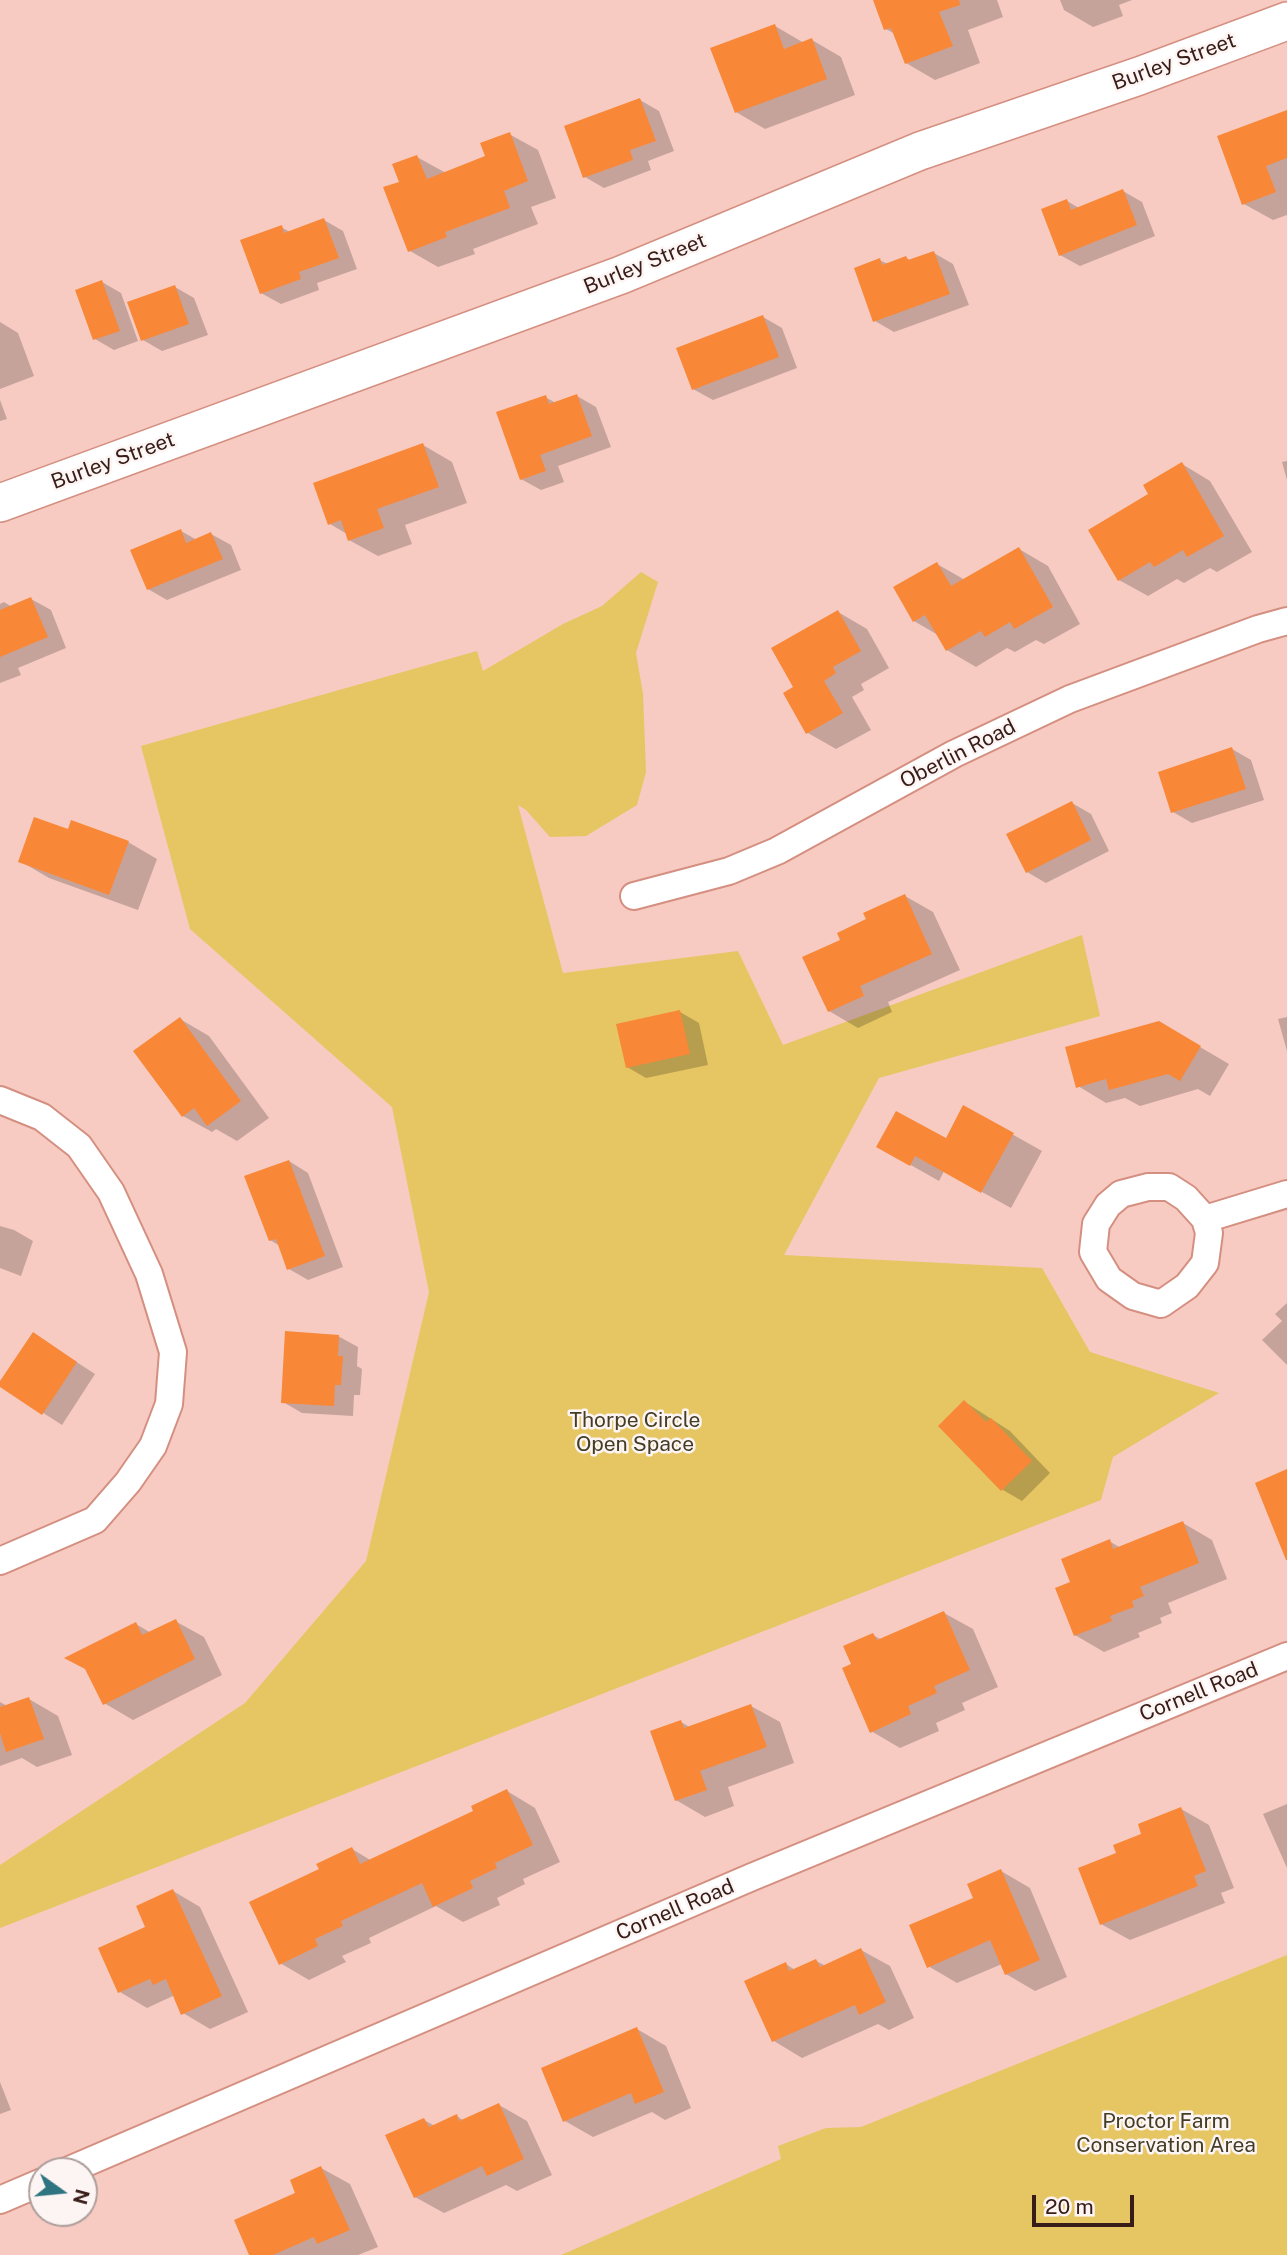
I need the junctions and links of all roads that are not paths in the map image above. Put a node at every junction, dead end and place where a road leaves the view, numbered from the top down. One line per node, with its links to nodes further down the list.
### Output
1 (1287, 21): 2 (main road, Burley Street)
2 (0, 503)
3 (1287, 621): 4 (street, Oberlin Road)
4 (634, 895)
5 (0, 1100): 8 (street)
6 (1287, 1194): 7 (street)
7 (1205, 1219): 7 (street)
8 (0, 1562)
9 (1287, 1656): 10 (street, Cornell Road)
10 (98, 2158)
11 (28, 2188): 12 (street)
12 (0, 2200)

